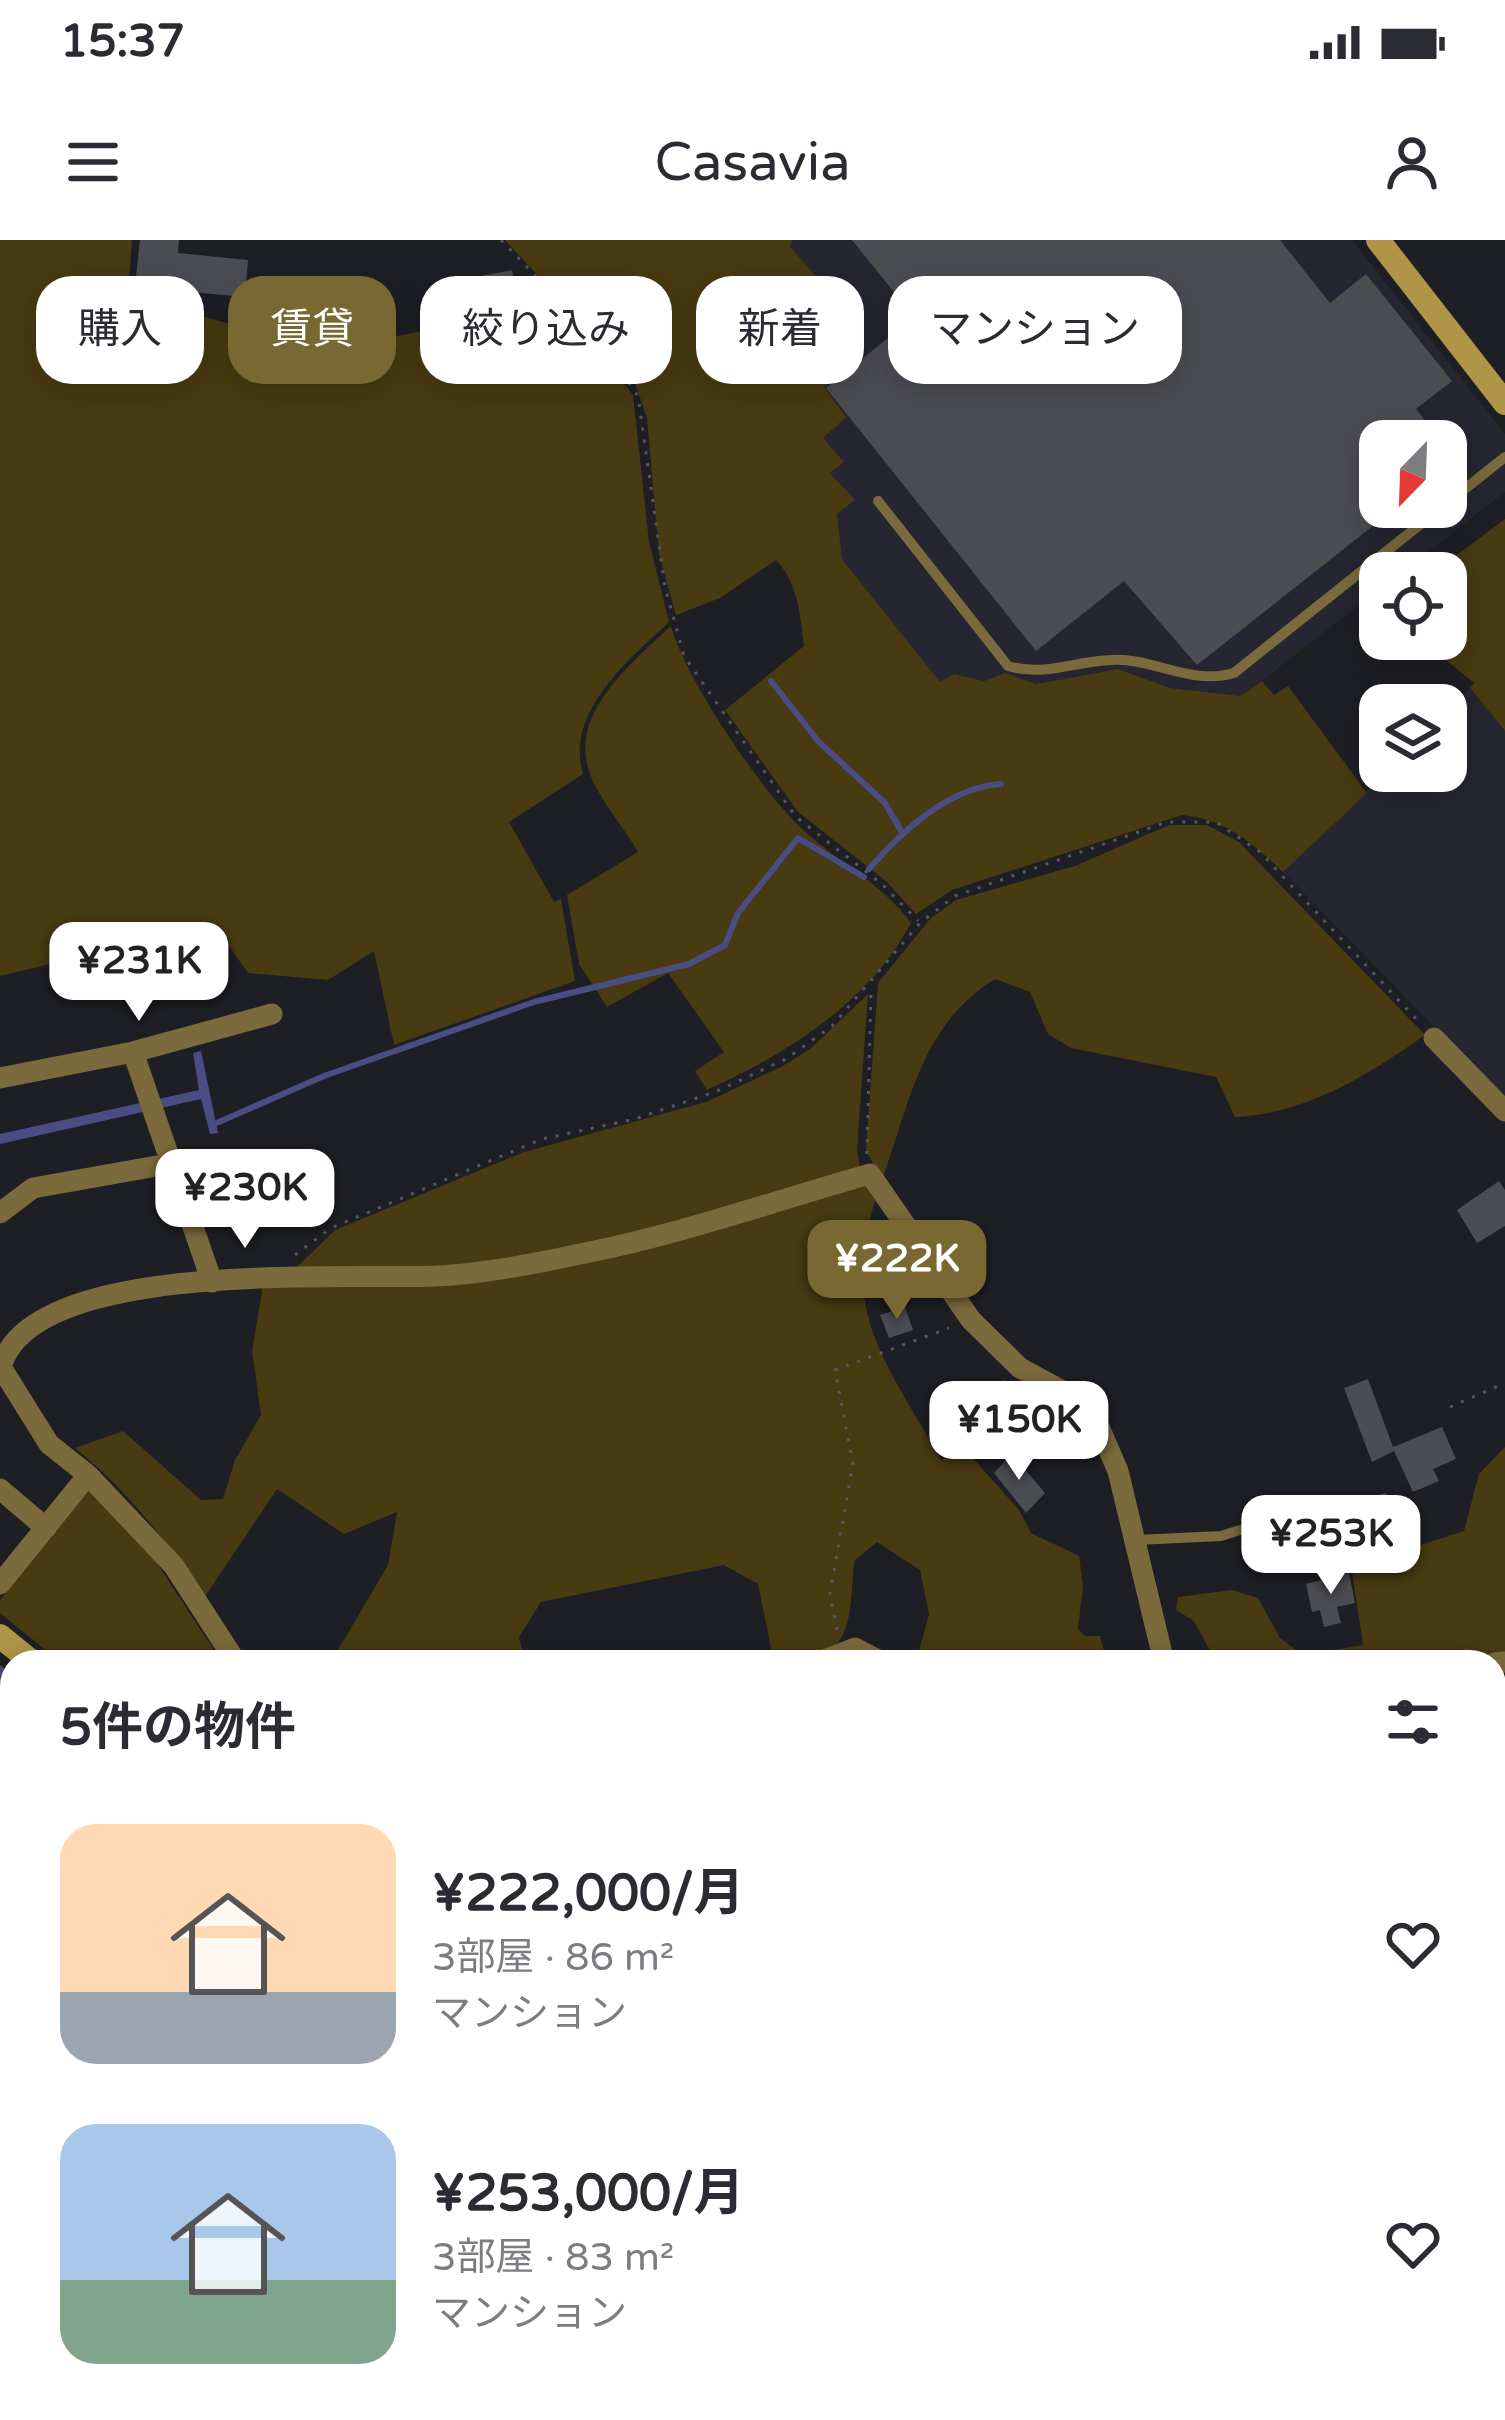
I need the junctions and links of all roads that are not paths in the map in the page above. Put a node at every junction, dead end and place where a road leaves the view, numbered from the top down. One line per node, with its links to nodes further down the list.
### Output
1 (1378, 240): 2 (street)
2 (1505, 404)
3 (1505, 457): 4 (lane)
4 (1467, 487)
5 (878, 502): 6 (lane)
6 (1415, 528)
7 (272, 1014): 9 (street)
8 (1434, 1038): 11 (street)
9 (133, 1052): 10 (street); 12 (street)
10 (0, 1078)
11 (1505, 1111)
12 (168, 1164): 13 (street); 14 (street)
13 (0, 1213)
14 (212, 1282): 15 (street); 20 (street)
15 (2, 1354): 16 (street)
16 (88, 1475): 19 (street); 22 (street)
17 (0, 1490): 19 (street)
18 (1314, 1507): 20 (lane)
19 (46, 1528): 21 (street)
20 (1133, 1540): 23 (street)
21 (0, 1584)
22 (228, 1650)
23 (1161, 1650)

